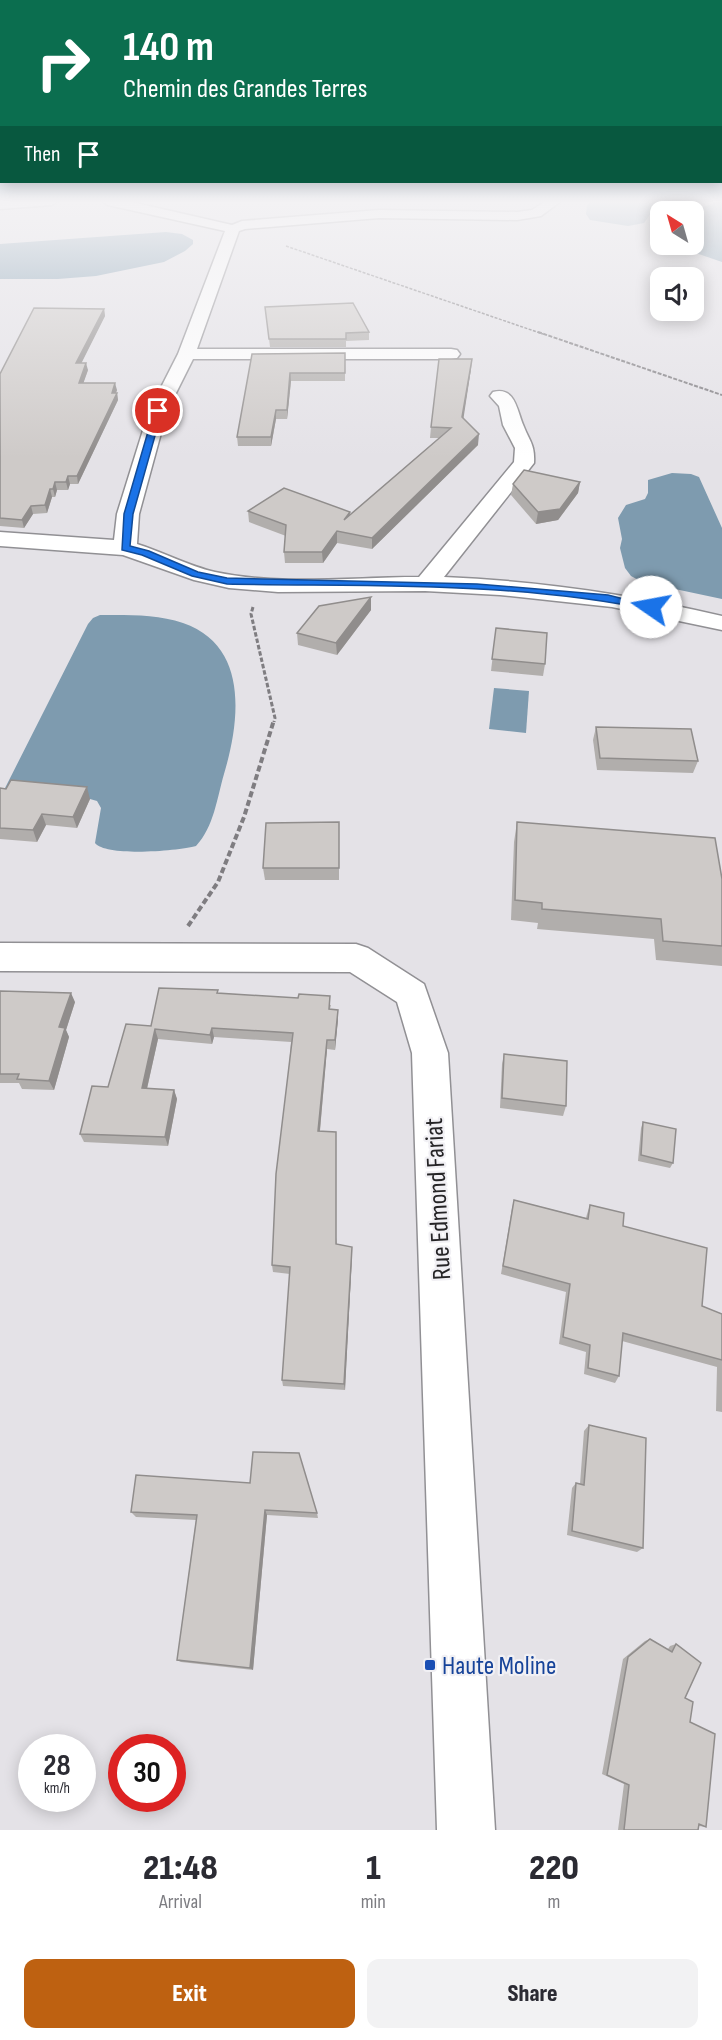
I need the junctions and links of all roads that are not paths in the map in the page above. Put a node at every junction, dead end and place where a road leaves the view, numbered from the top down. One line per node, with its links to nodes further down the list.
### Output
1 (212, 286): 2 (street)
2 (187, 354): 3 (street); 6 (street)
3 (451, 354)
4 (499, 396): 7 (street)
5 (0, 539): 6 (street)
6 (125, 548): 7 (street)
7 (426, 584): 8 (street)
8 (722, 623)
9 (0, 957): 10 (street, Rue Edmond Fariat)
10 (466, 1830)

